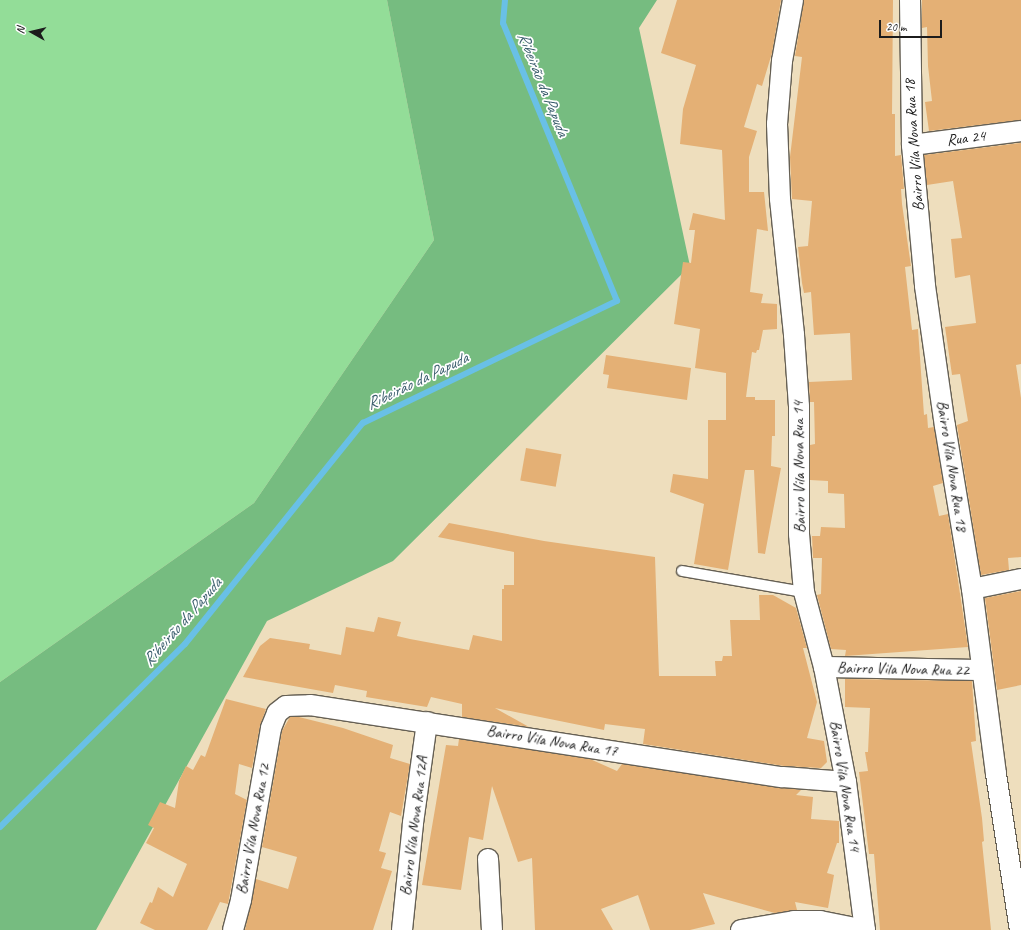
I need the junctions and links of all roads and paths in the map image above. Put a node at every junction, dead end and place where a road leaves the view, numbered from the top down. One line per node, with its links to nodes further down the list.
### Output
1 (793, 0): 8 (street, Bairro Vila Nova Rua 14)
2 (910, 0): 4 (street, Bairro Vila Nova Rua 18)
3 (1021, 131): 4 (street, Rua 24)
4 (912, 144): 7 (street, Bairro Vila Nova Rua 18)
5 (682, 572): 8 (lane)
6 (1021, 579): 7 (street)
7 (972, 589): 10 (street, Bairro Vila Nova Rua 18)
8 (804, 592): 9 (street, Bairro Vila Nova Rua 14)
9 (824, 667): 10 (street, Bairro Vila Nova Rua 22); 13 (street, Bairro Vila Nova Rua 14)
10 (981, 670): 20 (street, Bairro Vila Nova Rua 18)
11 (427, 722): 12 (street, Bairro Vila Nova Rua 17); 13 (street, Bairro Vila Nova Rua 17); 16 (street, Bairro Vila Nova Rua 12A)
12 (271, 728): 15 (street, Bairro Vila Nova Rua 12)
13 (846, 782): 19 (street, Bairro Vila Nova Rua 14)
14 (488, 860): 17 (street)
15 (233, 930)
16 (402, 930)
17 (492, 930)
18 (741, 930): 19 (street)
19 (865, 930)
20 (1020, 930)

